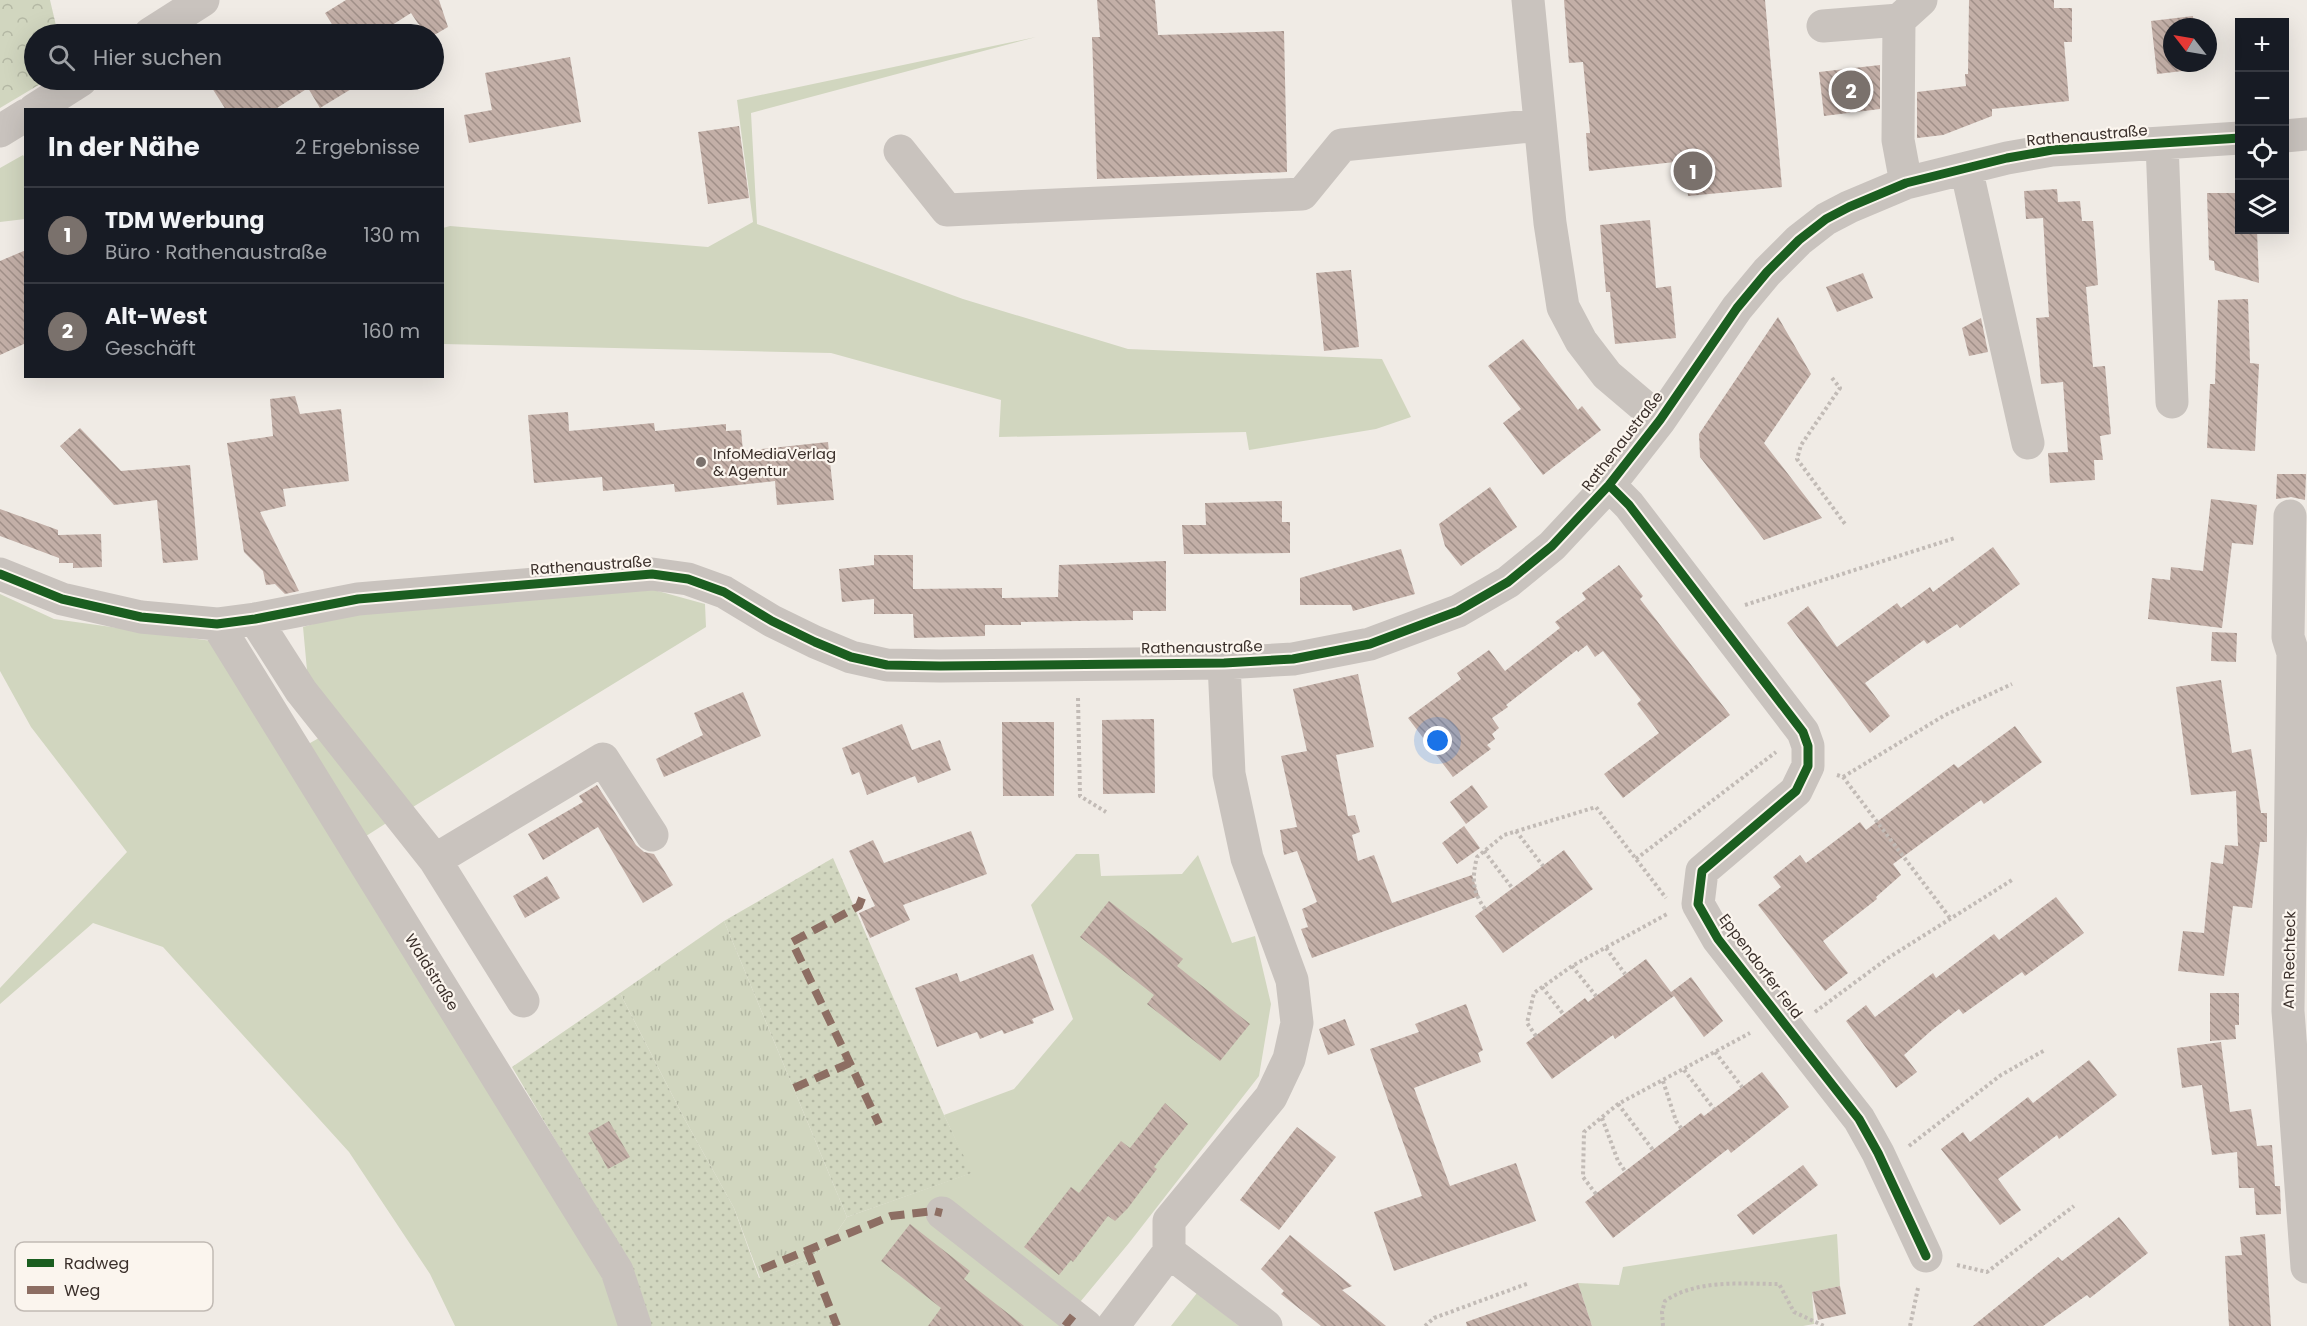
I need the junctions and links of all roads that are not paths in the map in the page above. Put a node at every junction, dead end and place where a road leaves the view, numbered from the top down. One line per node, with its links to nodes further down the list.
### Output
1 (202, 0): 4 (street)
2 (1528, 0): 9 (street, Rathenaustraße)
3 (1910, 10): 5 (street); 17 (street)
4 (165, 24)
5 (1822, 26)
6 (65, 90): 7 (street)
7 (37, 108)
8 (24, 116): 10 (street)
9 (1540, 125): 15 (street); 19 (street, Rathenaustraße)
10 (0, 131)
11 (2307, 134): 12 (street)
12 (2289, 136)
13 (2235, 138): 14 (street, Rathenaustraße)
14 (2162, 143): 16 (street, Rathenaustraße); 18 (street, Rathenaustraße)
15 (900, 151)
16 (1965, 168): 17 (street, Rathenaustraße); 20 (street)
17 (1906, 183): 19 (street, Rathenaustraße)
18 (2172, 402)
19 (1660, 420): 21 (street, Rathenaustraße)
20 (2028, 443)
21 (1609, 485): 27 (street, Rathenaustraße); 33 (street, Eppendorfer Feld)
22 (2290, 516): 26 (street, Am Rechteck)
23 (0, 574): 25 (street, Rathenaustraße)
24 (255, 619): 25 (street, Rathenaustraße); 27 (street, Rathenaustraße); 29 (street)
25 (217, 624): 35 (street, Waldstraße)
26 (2300, 654): 34 (street, Am Rechteck)
27 (1224, 663): 32 (street)
28 (652, 835): 29 (street)
29 (435, 860): 30 (street)
30 (523, 1001)
31 (942, 1213): 36 (street)
32 (1169, 1252): 37 (street); 38 (street)
33 (1926, 1256)
34 (2307, 1267)
35 (635, 1326)
36 (1086, 1326)
37 (1113, 1326)
38 (1266, 1326)

